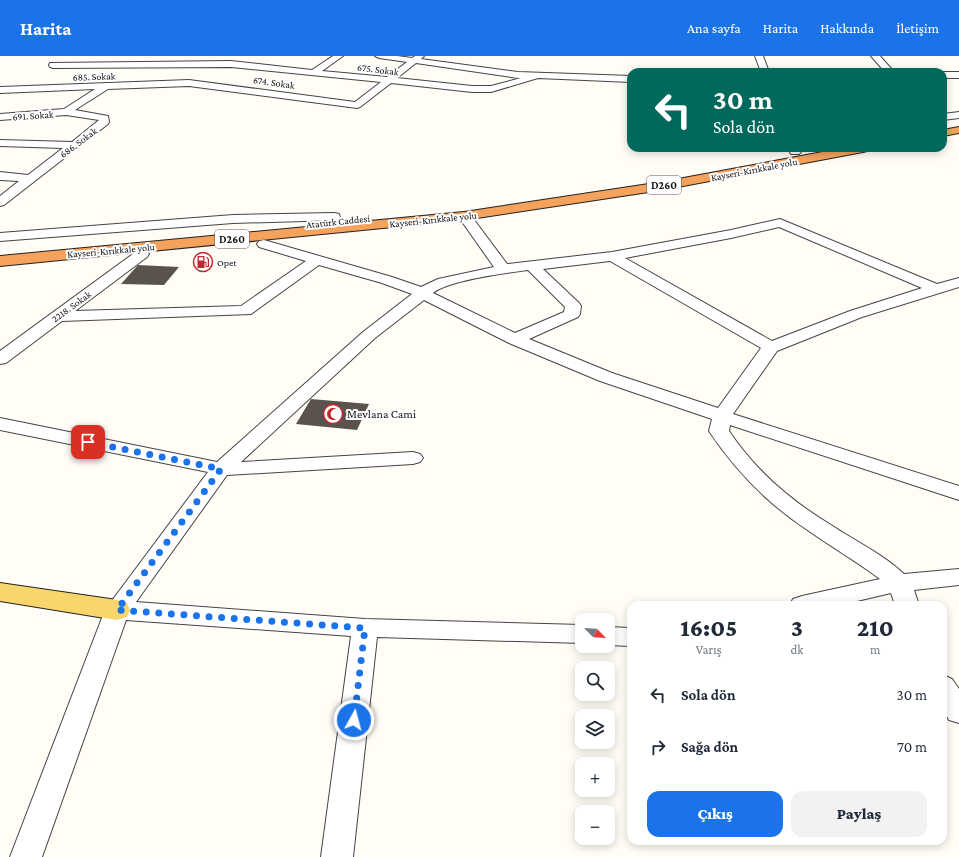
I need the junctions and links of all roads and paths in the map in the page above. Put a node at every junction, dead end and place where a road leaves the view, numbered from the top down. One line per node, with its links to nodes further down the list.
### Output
1 (67, 56): 8 (street, 675. Sokak)
2 (226, 56): 8 (street)
3 (339, 56): 11 (street)
4 (379, 56): 7 (street)
5 (759, 56): 9 (street)
6 (875, 56): 10 (street)
7 (417, 58): 14 (street); 16 (street)
8 (214, 64): 11 (street, 675. Sokak); 18 (street)
9 (764, 68)
10 (886, 68)
11 (315, 72): 16 (street, 675. Sokak)
12 (947, 75): 13 (street)
13 (959, 75)
14 (537, 76): 15 (street); 16 (street, 675. Sokak)
15 (627, 79)
16 (387, 81): 18 (street, 674. Sokak)
17 (27, 82): 21 (street)
18 (189, 83): 19 (street, 685. Sokak)
19 (106, 86): 21 (street, 685. Sokak); 23 (street)
20 (0, 90): 21 (street, 685. Sokak)
21 (14, 90): 22 (street)
22 (0, 94)
23 (66, 112): 25 (street, 691. Sokak); 32 (street, 686. Sokak)
24 (959, 115): 26 (street)
25 (0, 117)
26 (947, 117)
27 (959, 122): 28 (highway)
28 (947, 124)
29 (959, 130): 30 (highway)
30 (947, 132)
31 (0, 143): 32 (street)
32 (74, 145): 36 (street, 686. Sokak)
33 (784, 152): 38 (highway, Atatürk Caddesi / D260)
34 (842, 152): 38 (highway, Kayseri-Kırıkkale yolu / D260)
35 (0, 176): 36 (street)
36 (31, 178): 37 (street, 686. Sokak)
37 (0, 202)
38 (462, 212): 39 (highway); 41 (highway); 43 (highway, Atatürk Caddesi / D260); 47 (highway, Kayseri-Kırıkkale yolu / D260); 50 (street)
39 (334, 217): 40 (street); 42 (highway)
40 (0, 237)
41 (264, 244): 44 (highway); 46 (street)
42 (0, 246)
43 (0, 253)
44 (142, 254): 49 (highway); 54 (street, 2218. Sokak)
45 (612, 256): 48 (street); 52 (street); 56 (street)
46 (318, 259): 53 (street); 54 (street)
47 (0, 261)
48 (531, 265): 50 (street); 55 (street)
49 (0, 267)
50 (503, 269): 53 (street)
51 (959, 282): 52 (street)
52 (936, 289): 56 (street)
53 (422, 293): 55 (street); 61 (street)
54 (58, 316): 57 (street, 2218. Sokak)
55 (515, 339): 58 (street)
56 (771, 347): 58 (street)
57 (0, 359)
58 (722, 416): 62 (street); 65 (street)
59 (0, 424): 61 (street)
60 (413, 458): 61 (street)
61 (221, 469): 67 (street)
62 (959, 493)
63 (959, 577): 65 (street)
64 (0, 592): 67 (main road)
65 (903, 594): 66 (street)
66 (839, 601)
67 (117, 610): 68 (street); 74 (street)
68 (365, 628): 69 (street); 75 (street)
69 (575, 634)
70 (615, 636): 71 (street)
71 (627, 637)
72 (947, 692): 73 (street)
73 (959, 712)
74 (26, 857)
75 (336, 857)

